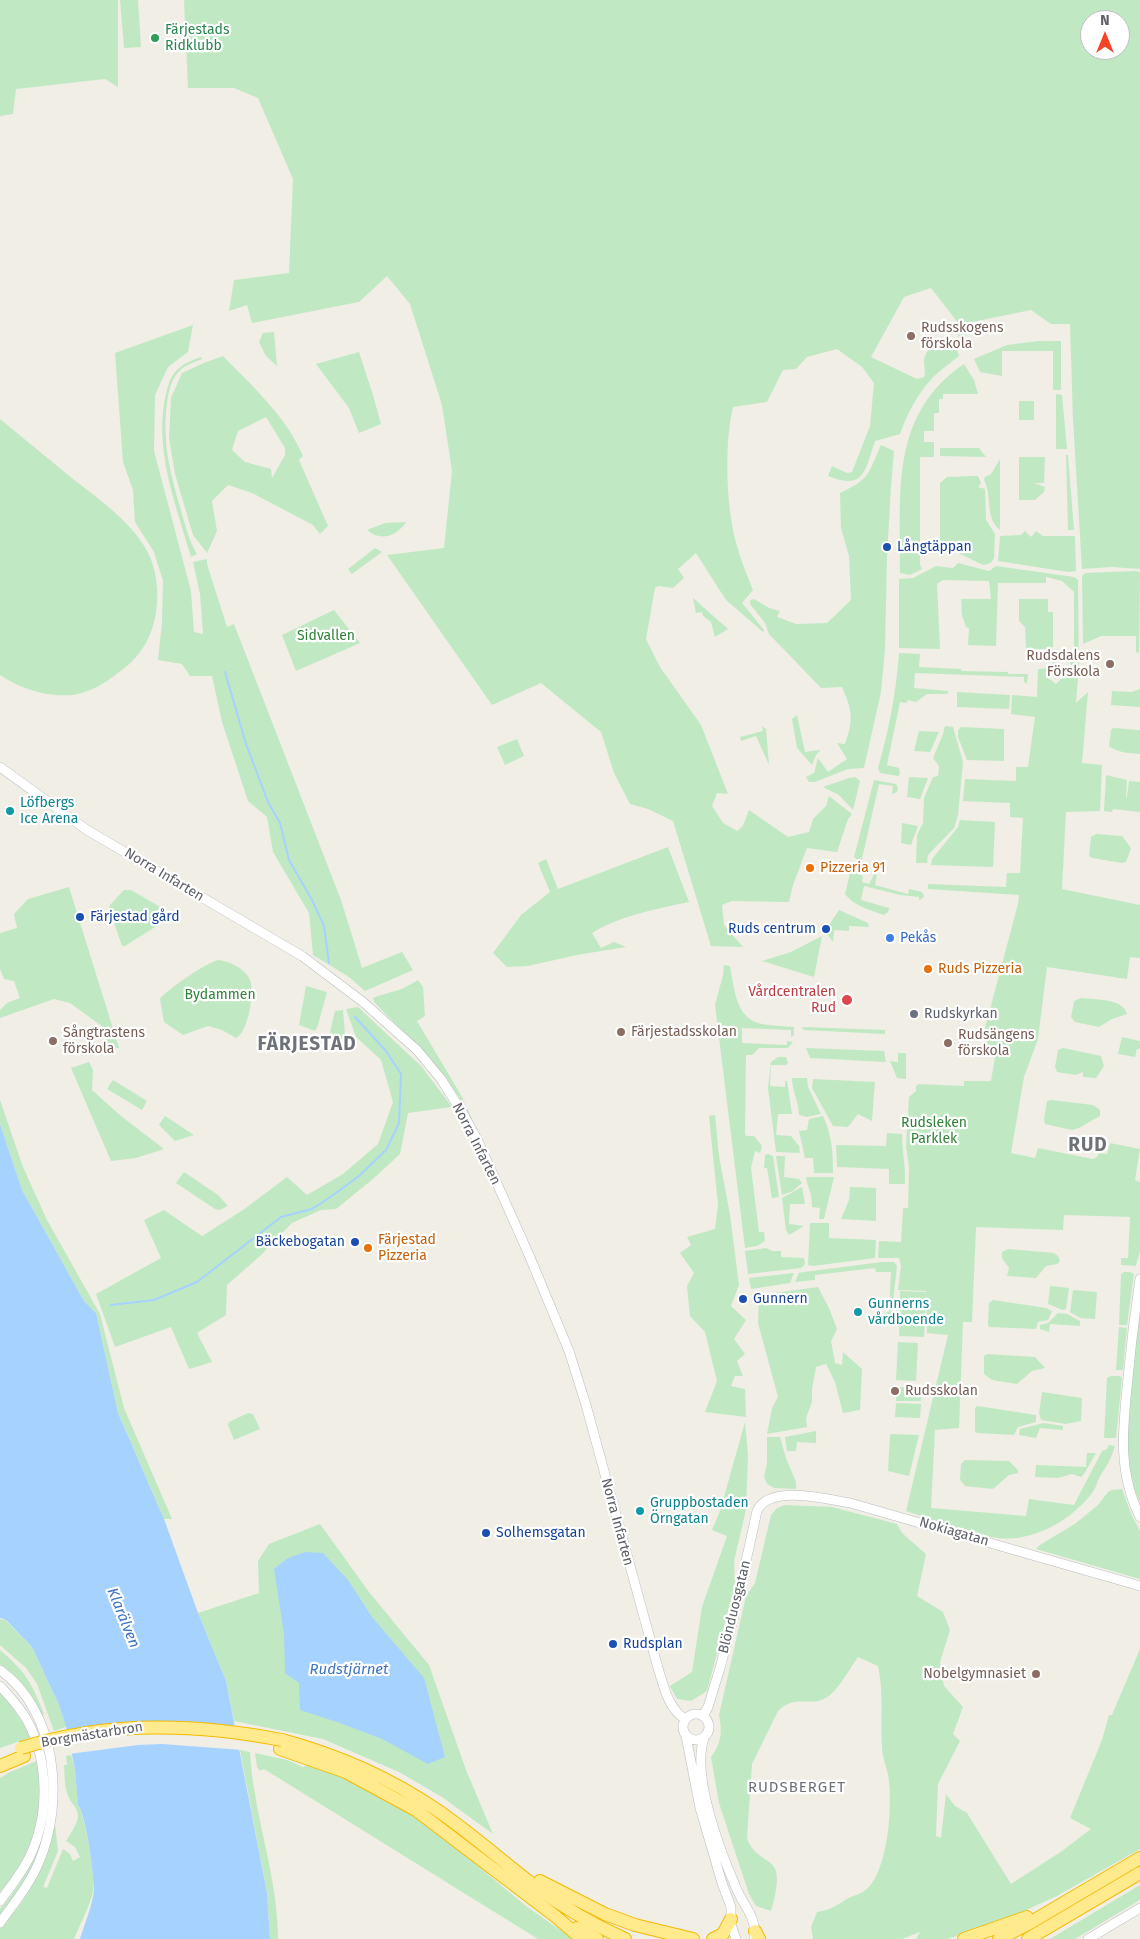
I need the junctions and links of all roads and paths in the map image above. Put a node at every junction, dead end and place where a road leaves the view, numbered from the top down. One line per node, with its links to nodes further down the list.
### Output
1 (0, 767): 9 (street, Norra Infarten)
2 (1140, 1279): 4 (street)
3 (766, 1500): 5 (street, Nokiagatan); 8 (street, Blönduosgatan)
4 (1140, 1517)
5 (1140, 1586)
6 (0, 1670): 25 (street)
7 (0, 1686): 19 (street)
8 (702, 1716): 9 (street); 11 (street)
9 (685, 1719): 10 (street)
10 (686, 1736): 11 (street); 24 (street)
11 (704, 1738): 23 (street)
12 (281, 1744): 13 (highway, Borgmästarbron); 17 (highway); 22 (highway)
13 (23, 1752): 14 (highway); 15 (highway)
14 (0, 1756)
15 (0, 1766)
16 (1140, 1858): 20 (highway)
17 (501, 1859): 29 (highway); 30 (highway)
18 (1140, 1873): 35 (highway)
19 (0, 1901)
20 (1060, 1906): 33 (highway); 34 (highway)
21 (1140, 1908): 36 (street)
22 (555, 1916): 27 (highway); 28 (highway)
23 (752, 1917): 24 (street); 26 (street)
24 (731, 1919): 31 (highway); 32 (street)
25 (0, 1923)
26 (756, 1936)
27 (582, 1939)
28 (596, 1939)
29 (625, 1939)
30 (693, 1939)
31 (713, 1939)
32 (736, 1939)
33 (964, 1939)
34 (999, 1939)
35 (1028, 1939)
36 (1088, 1939)

